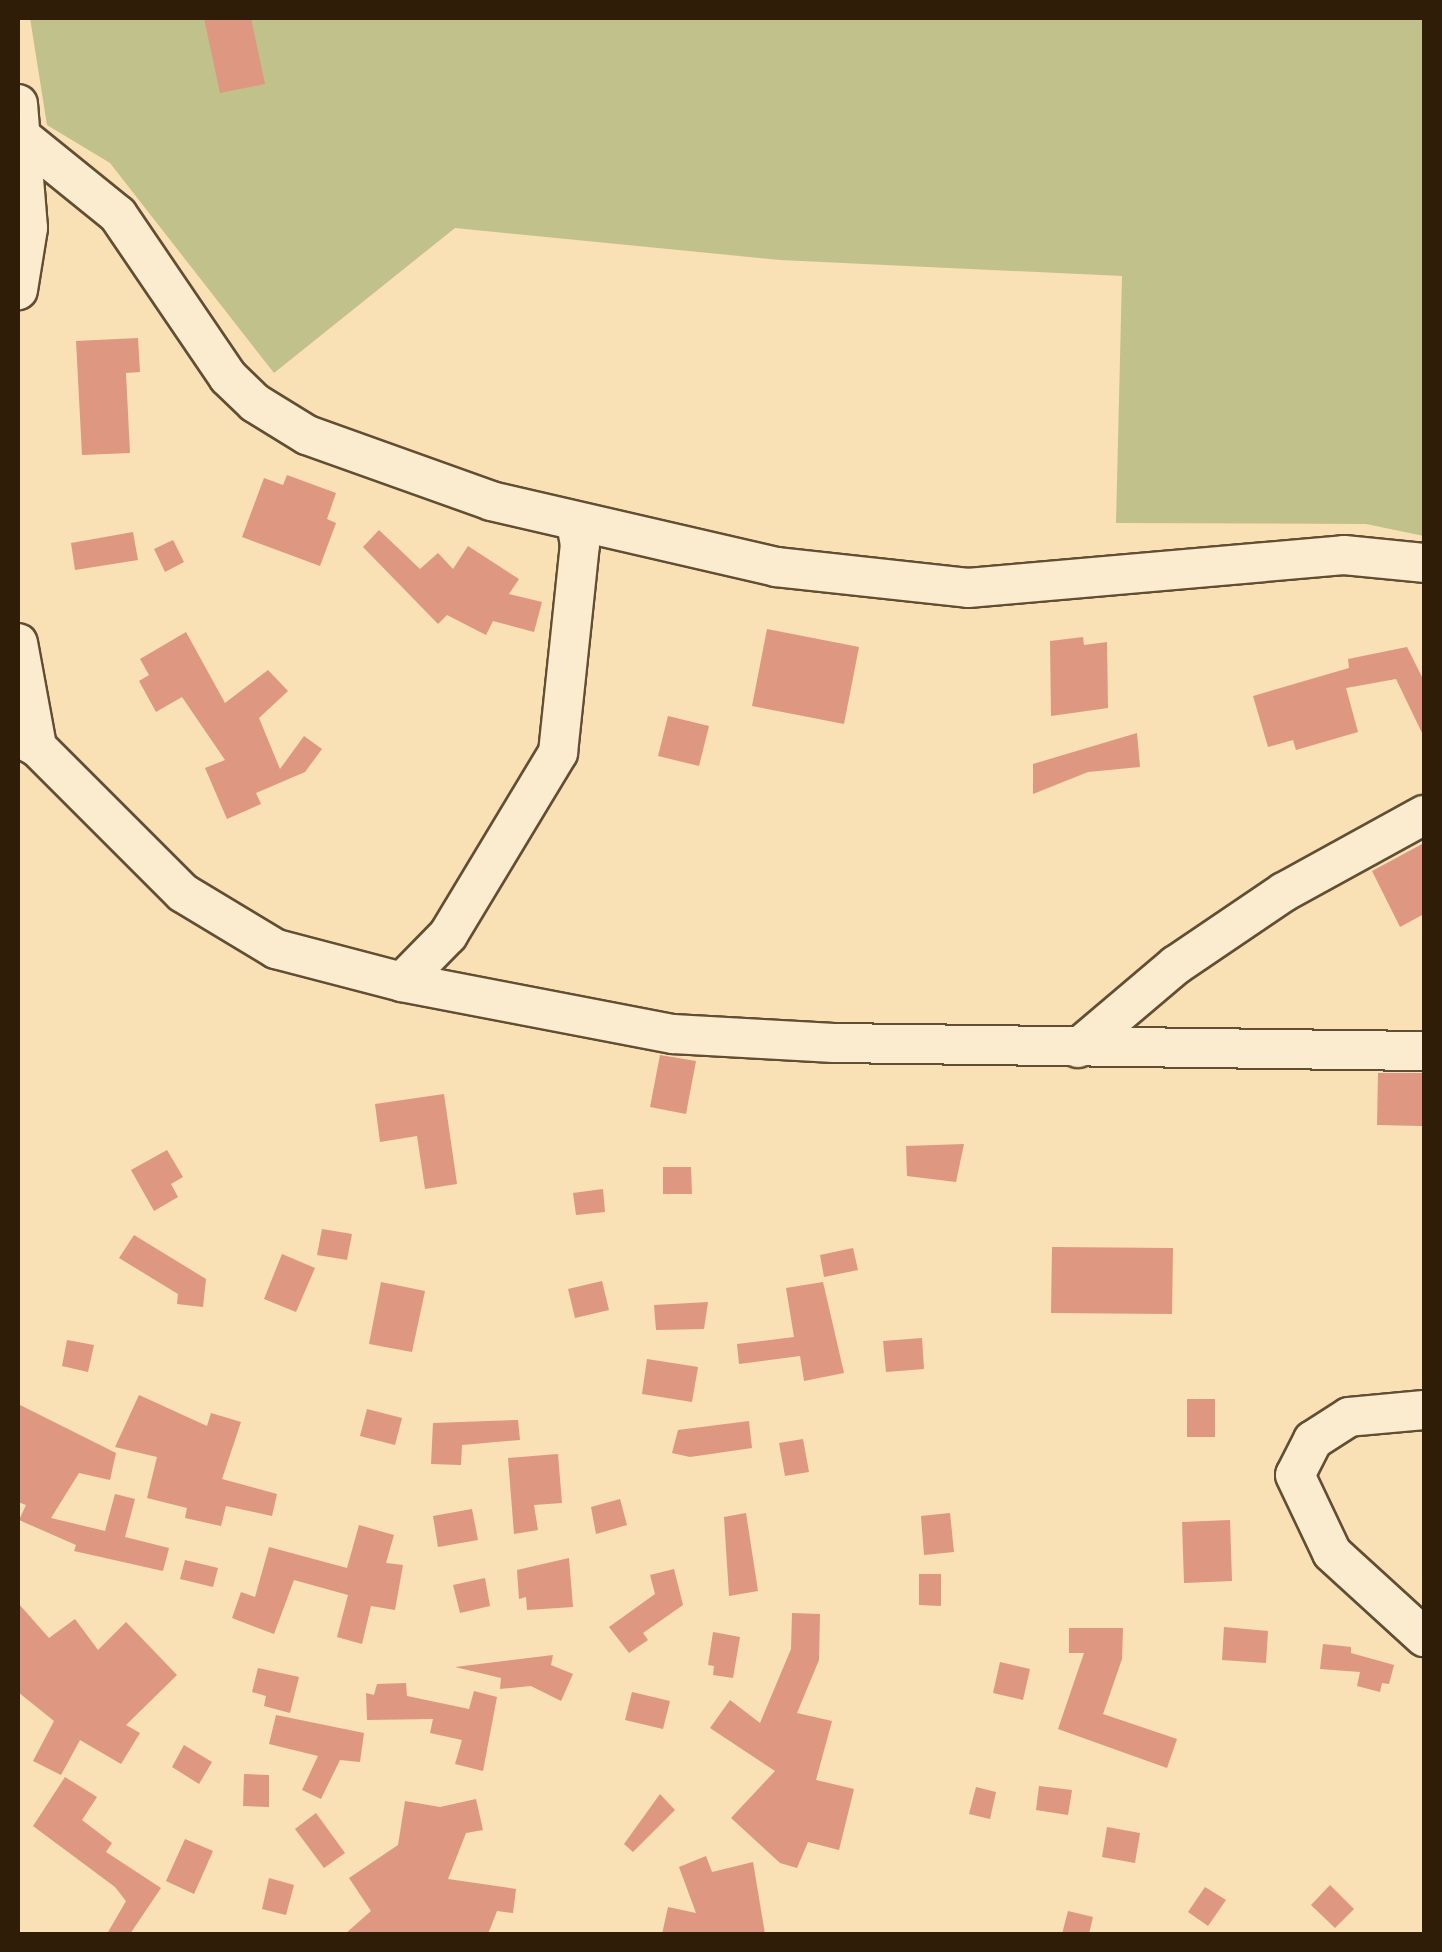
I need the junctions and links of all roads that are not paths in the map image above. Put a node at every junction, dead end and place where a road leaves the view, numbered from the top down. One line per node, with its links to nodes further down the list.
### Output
1 (20, 121): 2 (street); 3 (street)
2 (18, 290)
3 (576, 522): 4 (street); 8 (street)
4 (1424, 563)
5 (18, 644): 6 (street)
6 (27, 742): 8 (street)
7 (1424, 814): 9 (street)
8 (402, 982): 9 (street)
9 (1078, 1048): 10 (street)
10 (1424, 1052)
11 (1424, 1410): 12 (street)
12 (1424, 1637)

